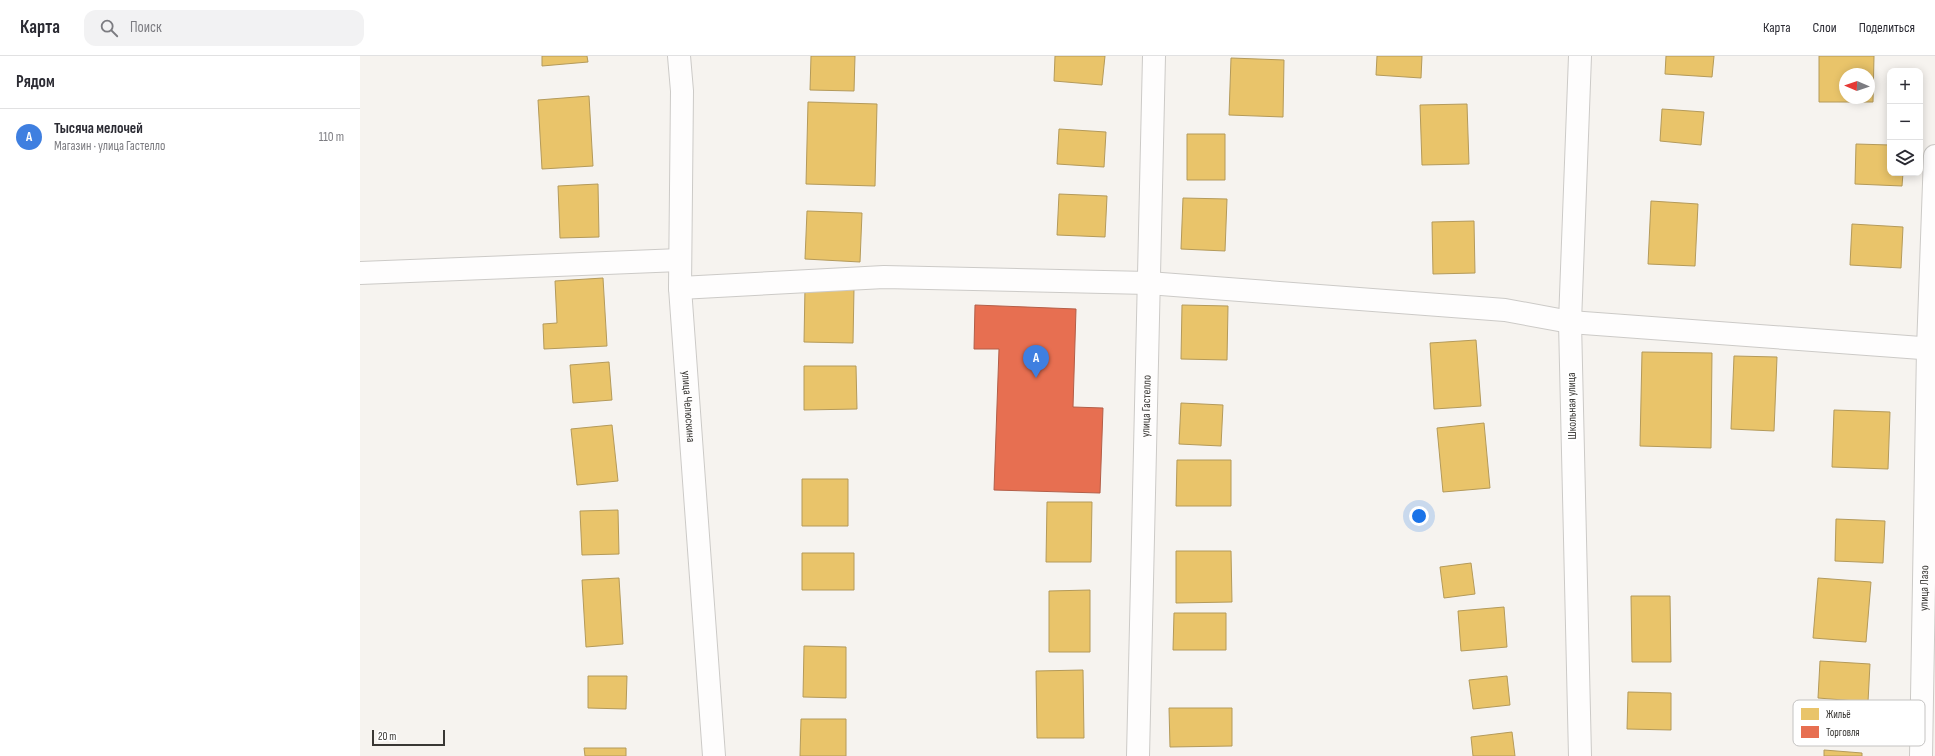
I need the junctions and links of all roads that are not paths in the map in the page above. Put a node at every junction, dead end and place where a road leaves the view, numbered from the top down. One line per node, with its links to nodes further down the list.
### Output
1 (678, 56): 5 (street, улица Челюскина)
2 (1154, 56): 7 (street, улица Гастелло)
3 (1580, 56): 9 (street, Школьная улица)
4 (1935, 156): 10 (street, улица Лазо)
5 (680, 260): 6 (street); 8 (street, улица Челюскина)
6 (360, 273)
7 (1148, 283): 8 (street); 9 (street); 14 (street, улица Гастелло)
8 (680, 288): 13 (street, улица Челюскина)
9 (1570, 322): 10 (street); 15 (street, Школьная улица)
10 (1931, 349): 11 (street, улица Лазо)
11 (1923, 700)
12 (1922, 746): 16 (street, улица Лазо)
13 (714, 756)
14 (1138, 756)
15 (1580, 756)
16 (1922, 756)

